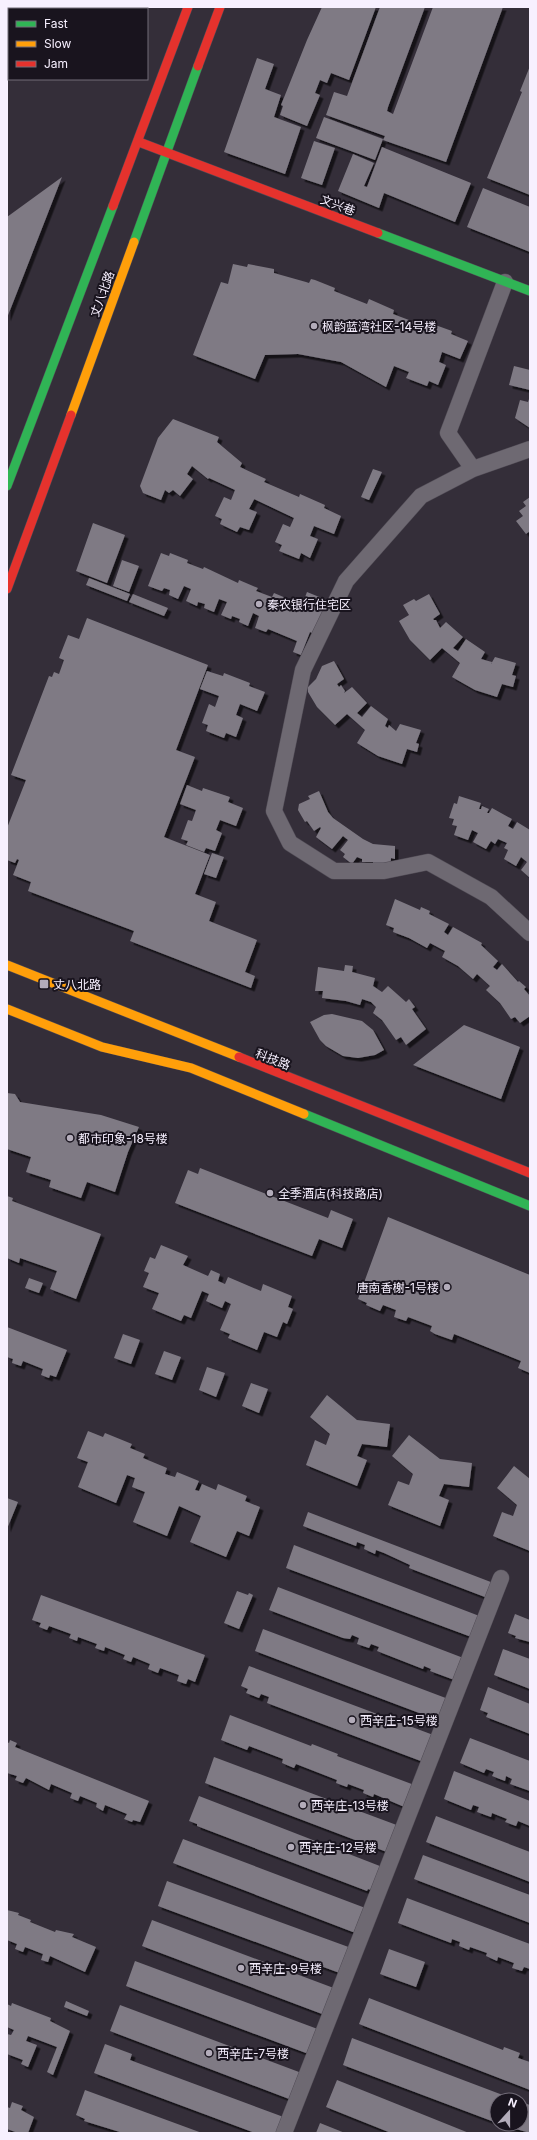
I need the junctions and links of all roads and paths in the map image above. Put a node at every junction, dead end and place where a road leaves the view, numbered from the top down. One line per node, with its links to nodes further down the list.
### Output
1 (188, 7): 3 (main road, 丈八北路)
2 (220, 7): 4 (main road, 丈八北路)
3 (139, 142): 4 (main road, 文兴巷); 9 (main road, 丈八北路)
4 (166, 152): 5 (main road, 文兴巷); 10 (main road, 丈八北路)
5 (505, 282): 6 (main road, 文兴巷); 8 (street)
6 (530, 291)
7 (530, 450): 8 (street)
8 (473, 469): 11 (street)
9 (7, 486)
10 (7, 589)
11 (530, 933)
12 (7, 966): 14 (main road, 科技路)
13 (7, 1009): 15 (main road)
14 (530, 1174)
15 (530, 1206)
16 (501, 1578): 17 (street)
17 (284, 2133)

